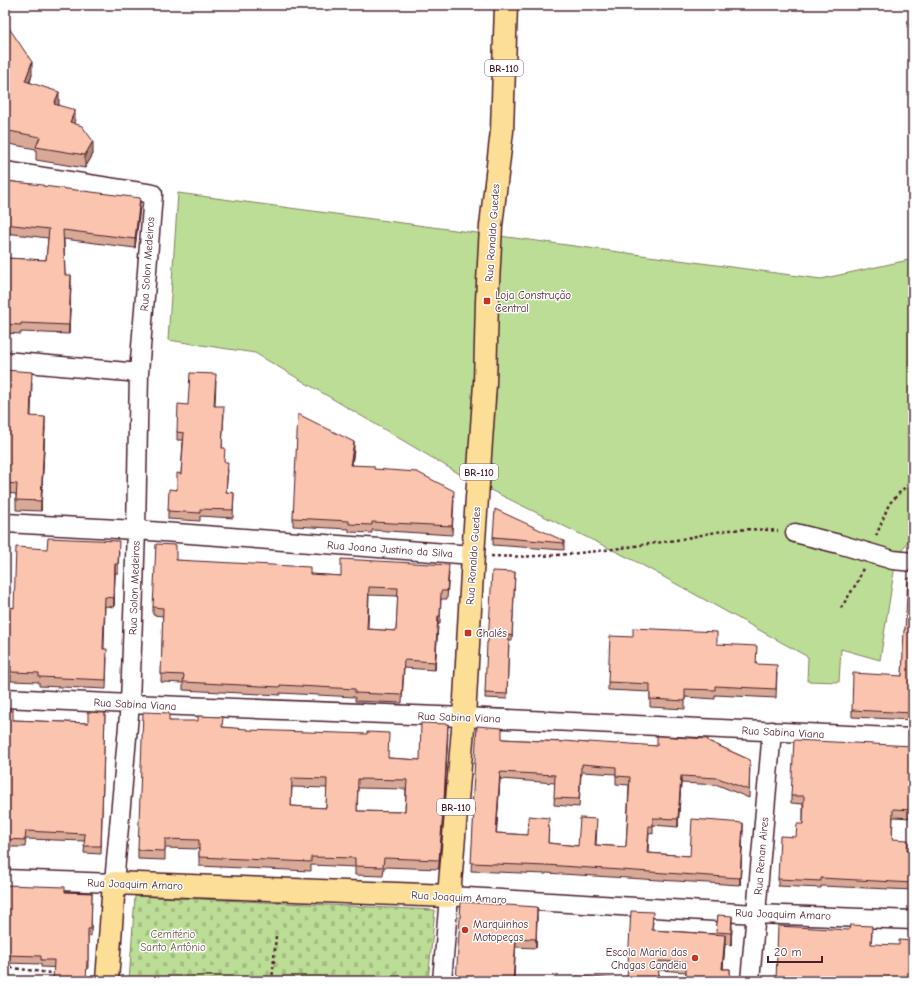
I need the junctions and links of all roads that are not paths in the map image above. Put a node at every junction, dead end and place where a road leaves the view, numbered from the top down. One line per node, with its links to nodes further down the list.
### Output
1 (506, 5): 8 (main road, Rua Ronaldo Guedes / BR-110)
2 (5, 171): 4 (street, Rua Solon Medeiros)
3 (5, 361): 4 (street)
4 (139, 373): 6 (street, Rua Solon Medeiros)
5 (5, 523): 6 (street, Rua Joana Justino da Silva)
6 (136, 530): 8 (street, Rua Joana Justino da Silva); 11 (street, Rua Solon Medeiros)
7 (794, 533): 9 (street)
8 (473, 554): 12 (main road, Rua Ronaldo Guedes / BR-110)
9 (913, 562)
10 (5, 698): 11 (street, Rua Sabina Viana)
11 (130, 704): 12 (street, Rua Sabina Viana); 16 (street, Rua Solon Medeiros)
12 (464, 717): 13 (street, Rua Sabina Viana); 17 (main road, Rua Ronaldo Guedes / BR-110)
13 (772, 731): 14 (street, Rua Sabina Viana); 18 (street, Rua Renan Aires)
14 (913, 738)
15 (5, 879): 16 (street, Rua Joaquim Amaro)
16 (114, 883): 17 (main road, Rua Joaquim Amaro); 20 (main road, Rua Solon Medeiros)
17 (449, 896): 18 (street, Rua Joaquim Amaro); 21 (street, Rua Ronaldo Guedes / BR-110)
18 (756, 914): 19 (street, Rua Joaquim Amaro); 22 (street, Rua Renan Aires)
19 (913, 920)
20 (107, 981)
21 (442, 981)
22 (750, 981)

